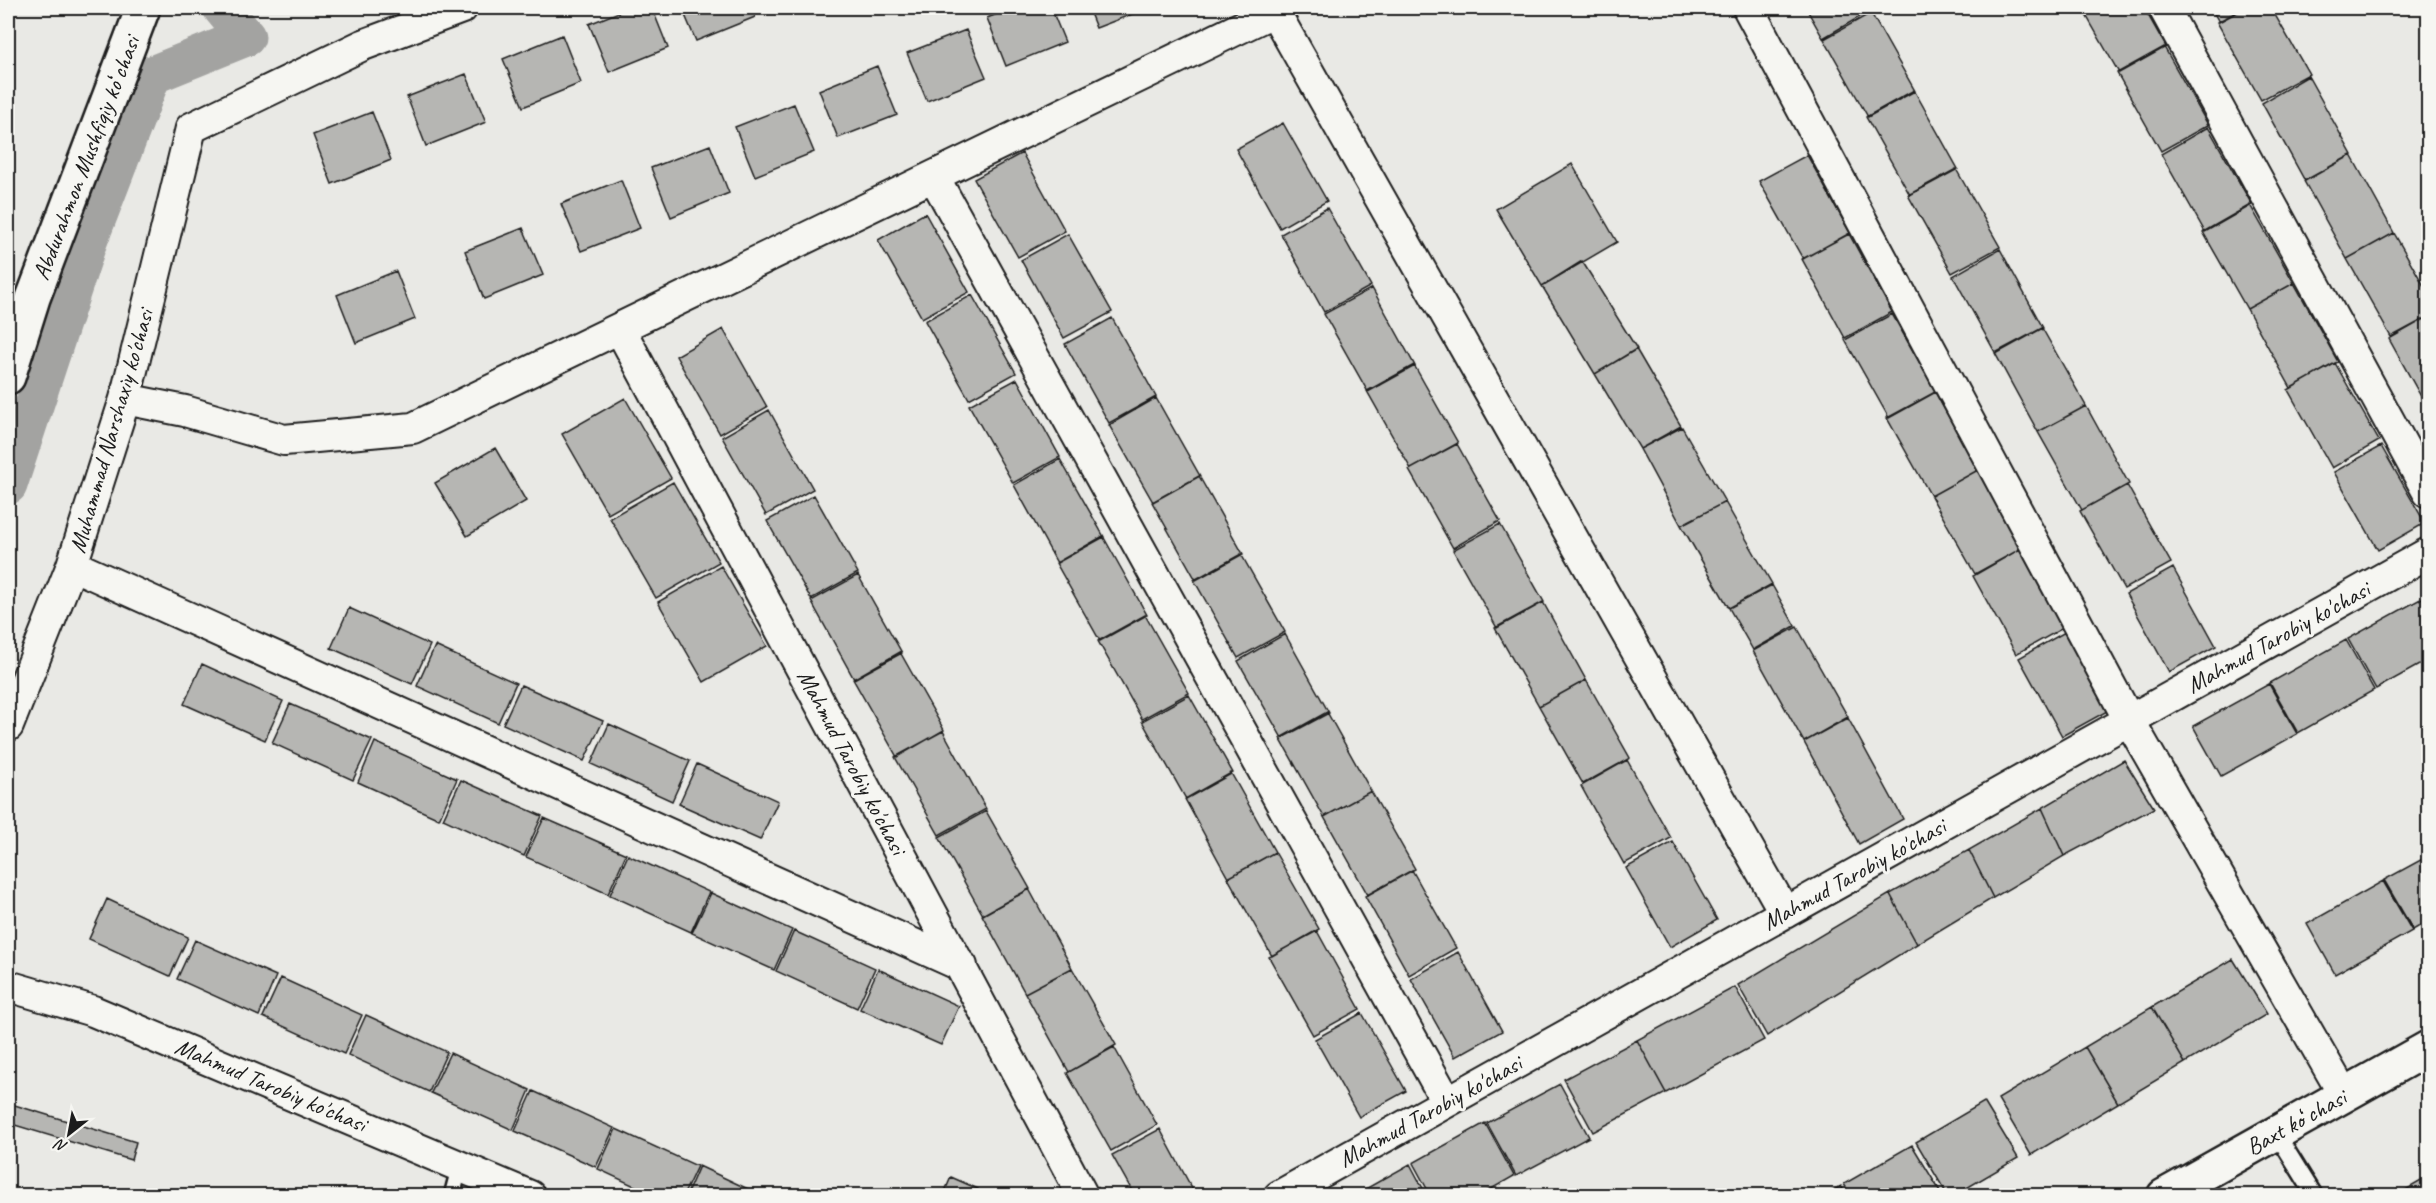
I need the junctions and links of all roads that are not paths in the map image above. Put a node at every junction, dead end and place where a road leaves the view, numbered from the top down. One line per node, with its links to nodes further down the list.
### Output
1 (143, 8): 8 (street, Abdurahmon Mushfiqiy koʻchasi)
2 (462, 8): 9 (street, Muhammad Narshaxiy ko'chasi)
3 (1748, 8): 13 (street)
4 (2164, 8): 10 (street)
5 (1278, 9): 6 (street); 15 (street)
6 (934, 177): 7 (street); 20 (street)
7 (620, 329): 9 (street); 16 (street, Mahmud Tarobiy ko'chasi)
8 (8, 376)
9 (125, 399): 12 (street, Muhammad Narshaxiy ko'chasi)
10 (2428, 492)
11 (2428, 553): 13 (street, Mahmud Tarobiy ko'chasi)
12 (72, 565): 14 (street, Muhammad Narshaxiy ko'chasi); 16 (street)
13 (2130, 720): 15 (street, Mahmud Tarobiy ko'chasi); 19 (street)
14 (8, 726)
15 (1785, 913): 20 (street, Mahmud Tarobiy ko'chasi)
16 (962, 966): 25 (street, Mahmud Tarobiy ko'chasi)
17 (8, 986): 22 (street, Mahmud Tarobiy ko'chasi)
18 (2428, 1048): 19 (street, Baxt koʻchasi)
19 (2344, 1095): 21 (street, Baxt koʻchasi)
20 (1447, 1102): 26 (street, Mahmud Tarobiy ko'chasi)
21 (2277, 1133): 27 (street, Baxt koʻchasi); 28 (lane)
22 (460, 1165): 23 (lane); 24 (street, Mahmud Tarobiy ko'chasi)
23 (452, 1196)
24 (530, 1196)
25 (1083, 1196)
26 (1280, 1196)
27 (2164, 1196)
28 (2315, 1196)

